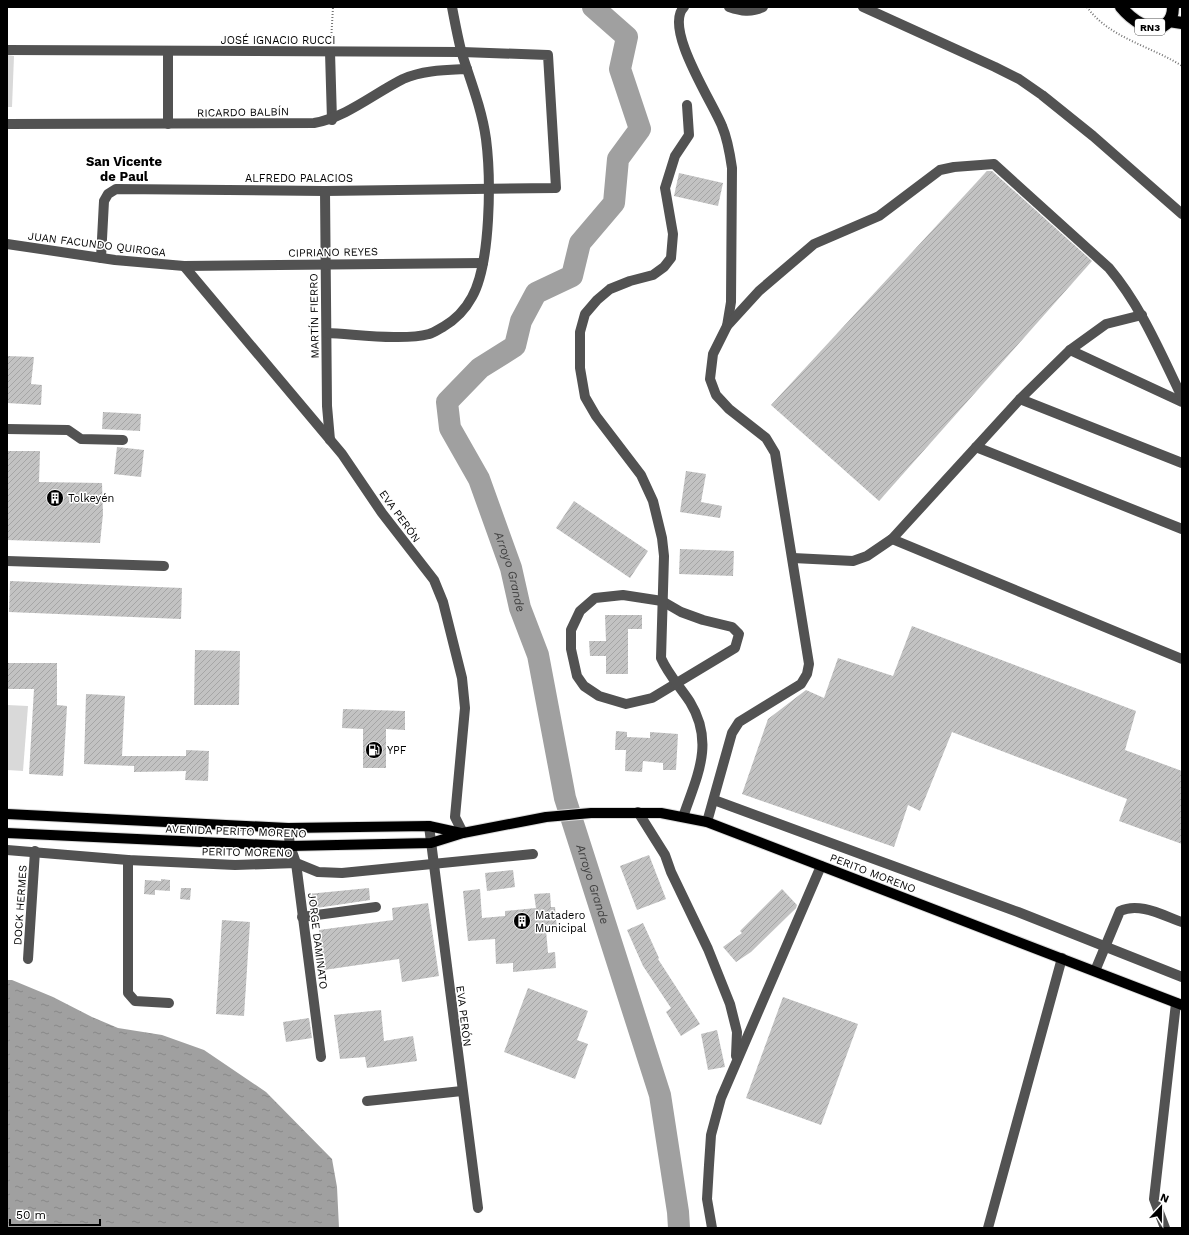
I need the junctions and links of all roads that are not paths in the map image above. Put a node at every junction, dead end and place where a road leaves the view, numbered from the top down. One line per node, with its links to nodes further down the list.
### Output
1 (452, 7): 13 (street)
2 (684, 7): 29 (street)
3 (729, 7): 4 (street)
4 (762, 7)
5 (864, 7): 22 (street)
6 (1121, 7): 8 (highway, RN3)
7 (1173, 7): 8 (highway, RN3)
8 (1169, 21): 9 (highway, RN3)
9 (1182, 23)
10 (7, 50): 11 (street, JOSÉ IGNACIO RUCCI)
11 (168, 51): 12 (street, JOSÉ IGNACIO RUCCI); 18 (street)
12 (330, 52): 13 (street, JOSÉ IGNACIO RUCCI); 16 (street)
13 (462, 52): 14 (street); 20 (street, JOSÉ IGNACIO RUCCI)
14 (467, 69): 16 (street, RICARDO BALBÍN); 19 (street)
15 (688, 105): 45 (street)
16 (332, 120): 18 (street, RICARDO BALBÍN)
17 (7, 124): 18 (street, RICARDO BALBÍN)
18 (168, 124)
19 (488, 188): 20 (street, ALFREDO PALACIOS); 21 (street, ALFREDO PALACIOS); 25 (street)
20 (556, 188)
21 (325, 191): 24 (street, ALFREDO PALACIOS); 26 (street, MARTÍN FIERRO)
22 (1182, 214)
23 (7, 244): 24 (street, JUAN FACUNDO QUIROGA)
24 (101, 258): 27 (street, JUAN FACUNDO QUIROGA)
25 (483, 263): 26 (street, CIPRIANO REYES); 30 (street)
26 (326, 264): 27 (street, CIPRIANO REYES); 30 (street, MARTÍN FIERRO)
27 (184, 266): 37 (street, EVA PERÓN)
28 (1142, 315): 29 (street); 31 (street); 32 (street)
29 (727, 326): 42 (street)
30 (327, 333): 37 (street, MARTÍN FIERRO)
31 (1070, 350): 33 (street); 34 (street)
32 (1182, 397)
33 (1020, 399): 38 (street); 39 (street)
34 (1182, 402)
35 (7, 429): 36 (street)
36 (123, 440)
37 (330, 440): 57 (street, EVA PERÓN)
38 (976, 447): 40 (street); 41 (street)
39 (1182, 463)
40 (1182, 529)
41 (892, 539): 42 (street); 46 (street)
42 (793, 558): 48 (street)
43 (7, 561): 44 (street)
44 (164, 566)
45 (662, 601): 47 (street); 47 (street); 47 (street)
46 (1182, 659)
47 (677, 682): 52 (street)
48 (714, 800): 53 (street); 70 (street)
49 (638, 812): 51 (main road, PERITO MORENO); 52 (main road, PERITO MORENO); 78 (street)
50 (7, 814): 55 (main road, AVENIDA PERITO MORENO)
51 (546, 817): 57 (main road, AVENIDA PERITO MORENO)
52 (683, 817): 53 (main road, PERITO MORENO)
53 (707, 822): 66 (main road, PERITO MORENO)
54 (428, 826): 55 (main road, AVENIDA PERITO MORENO); 57 (main road, AVENIDA PERITO MORENO); 58 (street, EVA PERÓN)
55 (288, 828): 59 (street, JORGE DAMINATO)
56 (7, 833): 59 (main road, AVENIDA PERITO MORENO)
57 (463, 833): 58 (main road, AVENIDA PERITO MORENO)
58 (431, 844): 59 (main road, AVENIDA PERITO MORENO); 65 (street, EVA PERÓN)
59 (290, 846): 64 (street, JORGE DAMINATO)
60 (7, 850): 61 (street, PERITO MORENO)
61 (35, 851): 63 (street, PERITO MORENO); 72 (street, DOCK HERMES)
62 (534, 854): 65 (street, PERITO MORENO)
63 (128, 860): 64 (street, PERITO MORENO); 75 (street)
64 (296, 864): 65 (street, PERITO MORENO); 68 (street, JORGE DAMINATO)
65 (433, 864): 79 (street, EVA PERÓN)
66 (822, 866): 71 (main road, PERITO MORENO); 78 (street)
67 (376, 907): 68 (street)
68 (302, 917): 77 (street, JORGE DAMINATO)
69 (1182, 922): 70 (street)
70 (1105, 946): 73 (street); 74 (street)
71 (1062, 958): 73 (main road, PERITO MORENO); 83 (street)
72 (28, 959)
73 (1095, 971): 76 (main road, PERITO MORENO)
74 (1182, 977)
75 (169, 1003)
76 (1179, 1004): 84 (street)
77 (321, 1057)
78 (736, 1064): 82 (street)
79 (462, 1091): 80 (street); 81 (street, EVA PERÓN)
80 (368, 1101)
81 (478, 1208)
82 (712, 1228)
83 (988, 1228)
84 (1165, 1228)

